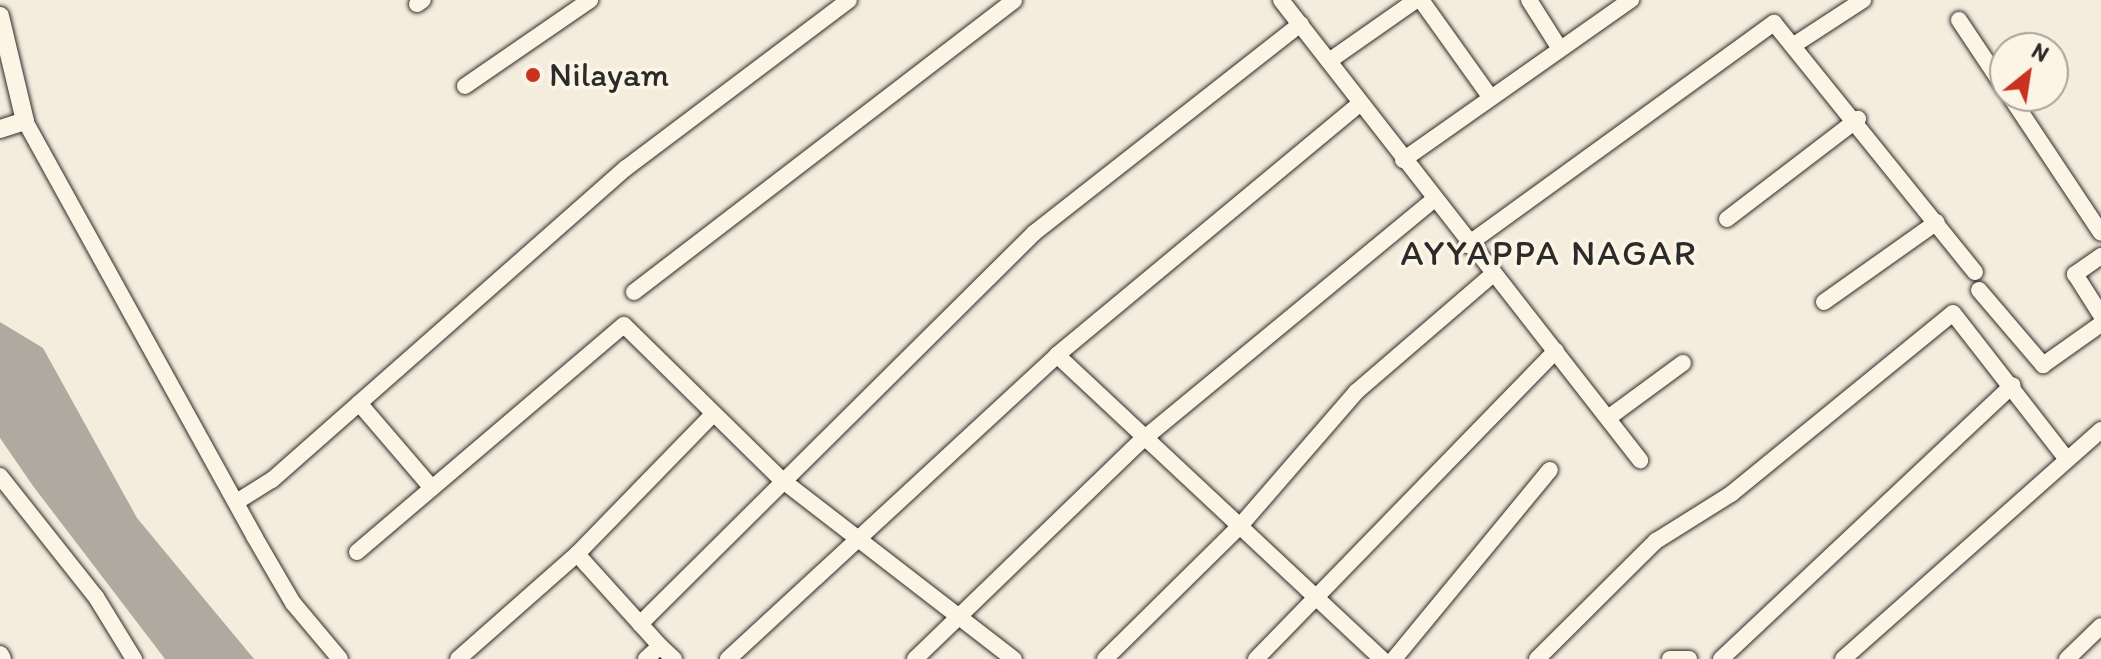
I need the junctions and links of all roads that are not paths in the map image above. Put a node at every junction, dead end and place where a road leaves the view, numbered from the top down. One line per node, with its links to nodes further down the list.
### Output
1 (590, 0): 16 (street)
2 (849, 0): 41 (street)
3 (1014, 0): 33 (street)
4 (1281, 0): 11 (street)
5 (1419, 0): 14 (street); 17 (street)
6 (1529, 0): 13 (street)
7 (1631, 0): 13 (street)
8 (1863, 0): 12 (street)
9 (0, 16): 21 (street)
10 (1959, 20): 15 (street)
11 (1301, 24): 14 (street); 50 (street)
12 (1797, 43): 20 (street); 28 (street)
13 (1560, 49): 17 (street)
14 (1329, 61): 18 (street)
15 (1989, 65)
16 (465, 86)
17 (1491, 98): 23 (street)
18 (1360, 103): 23 (street); 38 (street)
19 (2021, 112): 27 (street)
20 (1858, 119): 25 (street); 26 (street)
21 (25, 121): 22 (street); 52 (street)
22 (0, 129)
23 (1403, 160): 24 (street)
24 (1433, 200): 28 (street); 45 (street)
25 (1727, 219)
26 (1937, 222): 30 (street); 34 (street)
27 (2101, 233)
28 (1467, 245): 31 (street)
29 (2101, 256): 35 (street)
30 (1975, 272)
31 (1492, 275): 37 (street); 53 (street)
32 (1979, 290): 36 (street)
33 (634, 292)
34 (1824, 302)
35 (2101, 315)
36 (2101, 324)
37 (1556, 351): 43 (street); 57 (street)
38 (1057, 355): 45 (street); 54 (street)
39 (1683, 363): 43 (street)
40 (2013, 385): 46 (street); 74 (street); 77 (street)
41 (359, 403): 51 (street); 52 (street)
42 (713, 414): 50 (street); 51 (street); 56 (street)
43 (1608, 418): 47 (street)
44 (2101, 430): 46 (street)
45 (1141, 441): 53 (street); 58 (street)
46 (2065, 457): 78 (street)
47 (1640, 460)
48 (1550, 470): 73 (street)
49 (0, 476): 62 (street)
50 (782, 480): 54 (street); 59 (street)
51 (431, 487): 55 (street)
52 (238, 501): 63 (street)
53 (1240, 526): 57 (street); 70 (street)
54 (858, 538): 58 (street); 67 (street)
55 (357, 552)
56 (577, 554): 59 (street); 64 (street)
57 (1316, 593): 71 (street); 72 (street)
58 (961, 613): 68 (street); 69 (street)
59 (640, 624): 61 (street)
60 (2101, 626): 79 (street)
61 (660, 646): 65 (street); 66 (street)
62 (134, 659)
63 (340, 659)
64 (458, 659)
65 (646, 659)
66 (674, 659)
67 (728, 659)
68 (915, 659)
69 (1014, 659)
70 (1105, 659)
71 (1256, 659)
72 (1382, 659)
73 (1394, 659)
74 (1537, 659)
75 (1670, 659): 76 (street)
76 (1689, 659)
77 (1721, 659)
78 (1843, 659)
79 (2067, 659)

